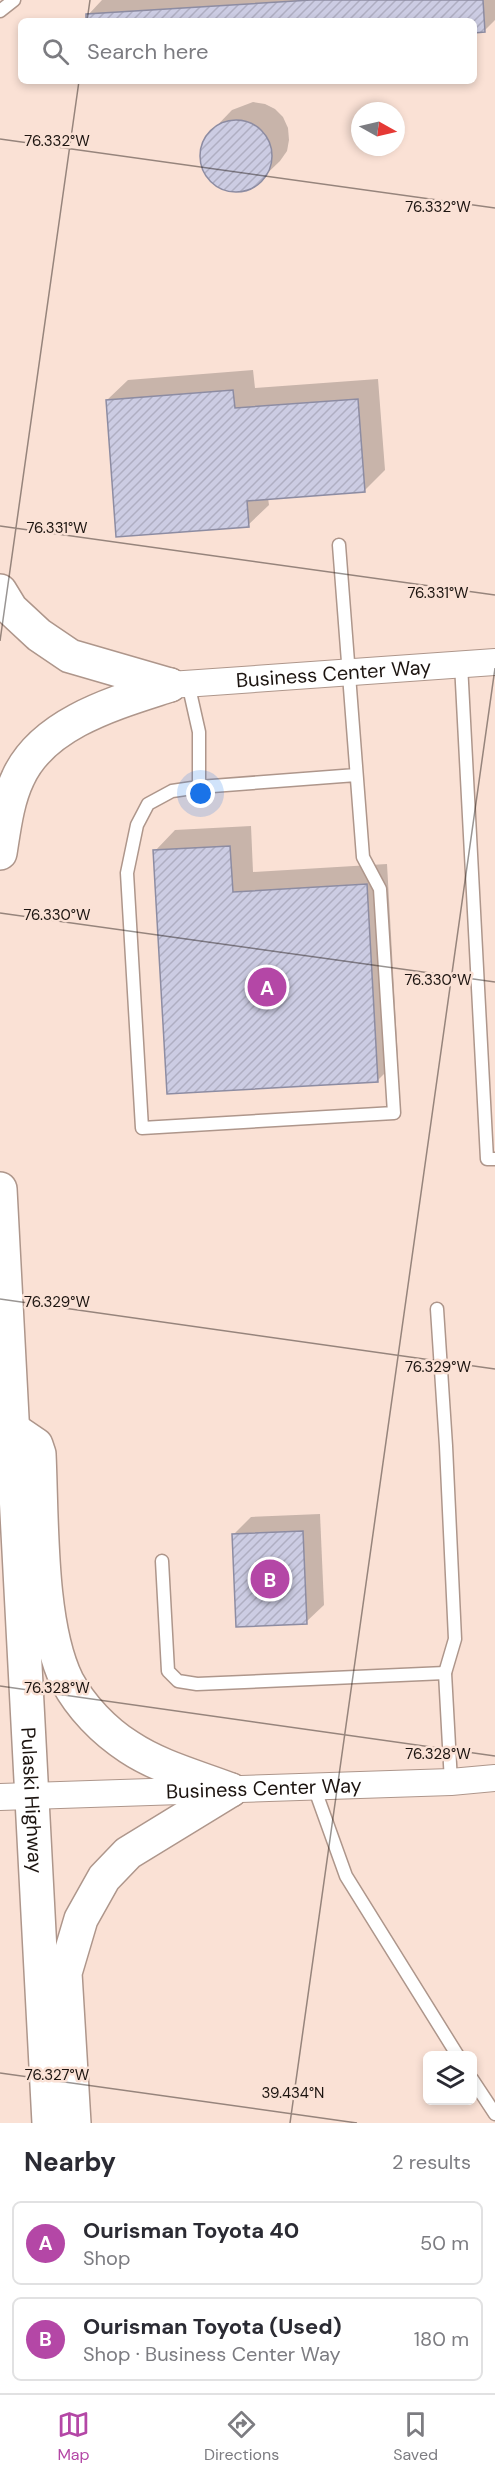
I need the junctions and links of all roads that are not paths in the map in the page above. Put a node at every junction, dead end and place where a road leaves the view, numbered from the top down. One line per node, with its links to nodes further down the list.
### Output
1 (14, 0): 2 (lane)
2 (0, 11)
3 (339, 545): 7 (lane)
4 (0, 591): 8 (highway)
5 (495, 662): 6 (street, Business Center Way)
6 (460, 664): 7 (street, Business Center Way); 12 (lane)
7 (348, 671): 8 (street, Business Center Way); 9 (lane)
8 (179, 684): 10 (lane); 11 (highway)
9 (356, 775): 10 (lane); 10 (lane)
10 (199, 786)
11 (0, 853)
12 (489, 1098): 13 (lane)
13 (495, 1159)
14 (0, 1189): 16 (highway, Pulaski Highway)
15 (437, 1309): 18 (lane)
16 (11, 1428): 22 (highway); 23 (highway, Pulaski Highway)
17 (162, 1561): 18 (lane)
18 (444, 1673): 20 (lane)
19 (495, 1778): 20 (street, Business Center Way)
20 (451, 1782): 21 (street, Business Center Way)
21 (314, 1787): 22 (street, Business Center Way); 24 (lane)
22 (231, 1790): 23 (street, Business Center Way); 28 (highway)
23 (16, 1797): 27 (highway, Pulaski Highway)
24 (455, 2051)
25 (477, 2087): 26 (lane)
26 (495, 2114)
27 (49, 2123)
28 (74, 2123)

